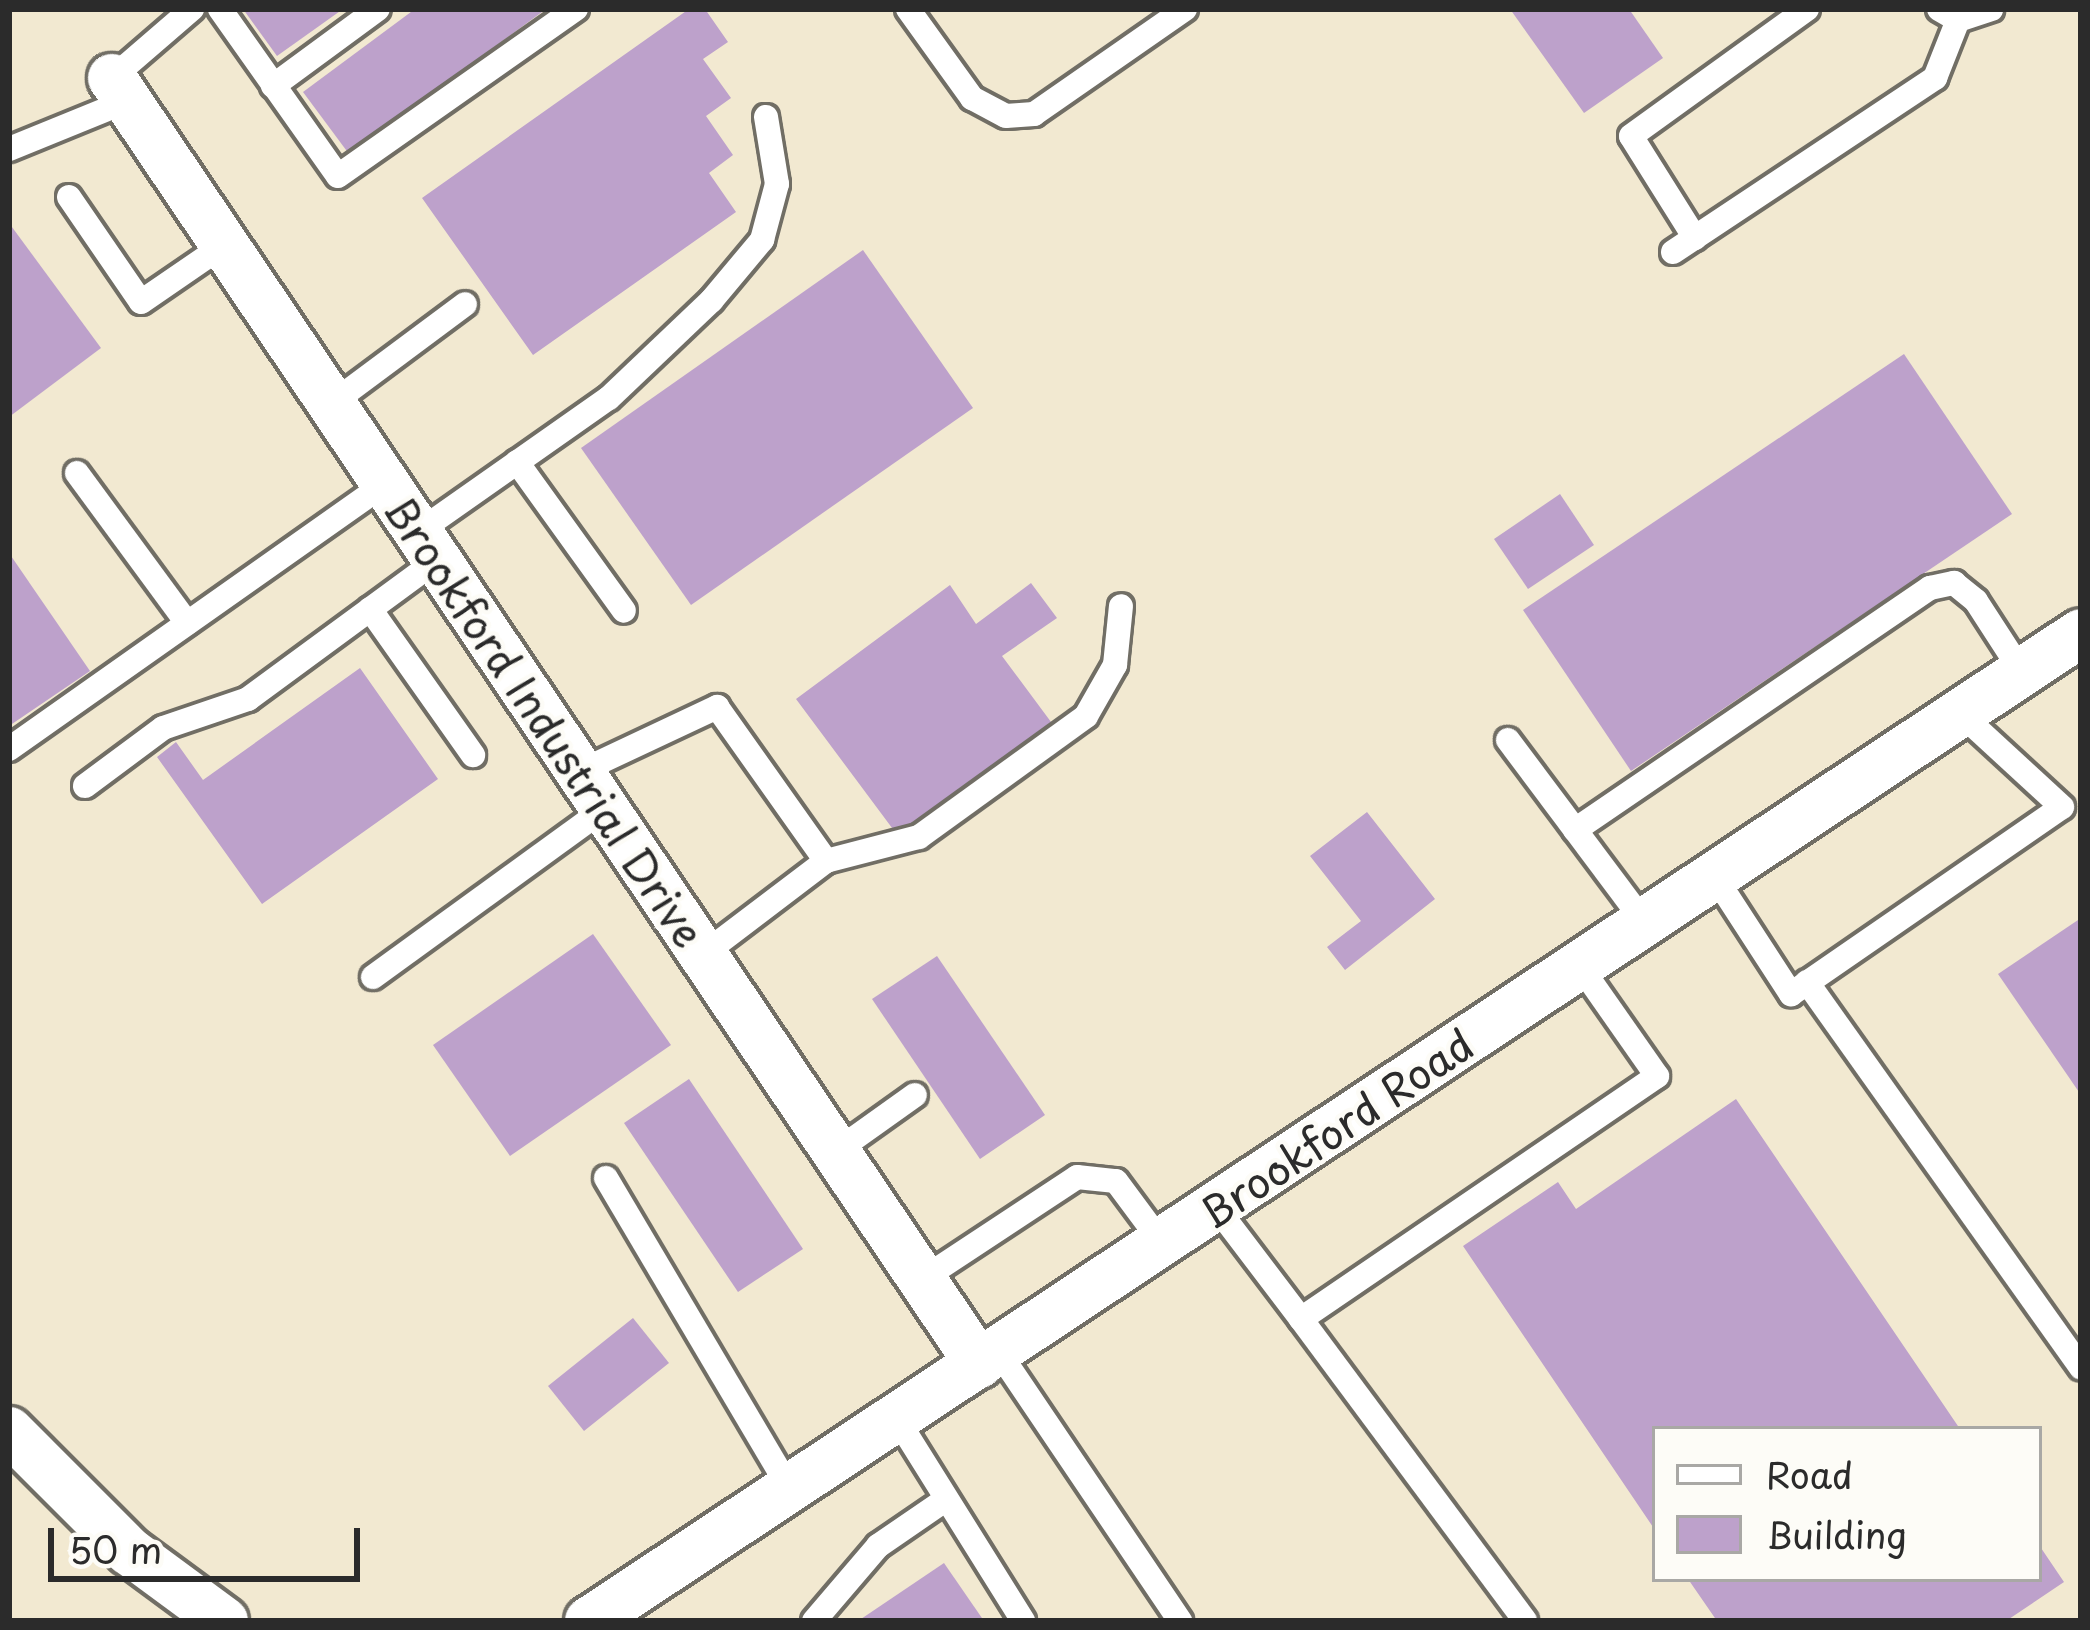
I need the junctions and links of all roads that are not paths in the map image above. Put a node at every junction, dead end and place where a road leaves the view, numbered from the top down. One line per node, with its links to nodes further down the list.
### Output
1 (192, 9): 11 (lane)
2 (220, 9): 10 (lane)
3 (378, 9): 10 (lane)
4 (576, 9): 10 (lane)
5 (908, 9): 6 (lane)
6 (1185, 9)
7 (1807, 9): 15 (lane)
8 (1991, 9): 9 (lane)
9 (1948, 15): 15 (lane)
10 (273, 86)
11 (120, 90): 13 (lane); 16 (street, Brookford Industrial Drive)
12 (766, 117): 20 (lane)
13 (9, 149)
14 (69, 197): 16 (lane)
15 (1695, 238): 17 (lane)
16 (224, 244): 19 (street, Brookford Industrial Drive)
17 (1673, 252)
18 (465, 304): 19 (lane)
19 (331, 404): 22 (street, Brookford Industrial Drive)
20 (518, 462): 23 (lane); 26 (lane)
21 (76, 473): 27 (lane)
22 (385, 484): 23 (street, Brookford Industrial Drive); 27 (lane)
23 (427, 546): 25 (lane); 35 (street, Brookford Industrial Drive)
24 (1121, 606): 37 (lane)
25 (370, 609): 33 (lane); 34 (lane)
26 (625, 611)
27 (187, 623): 32 (lane)
28 (2081, 634): 29 (street, Brookford Road)
29 (2022, 672): 30 (street, Brookford Road); 36 (lane)
30 (1963, 716): 38 (street, Brookford Road); 43 (lane)
31 (1508, 740): 36 (lane)
32 (9, 749)
33 (472, 755)
34 (85, 786)
35 (592, 790): 37 (lane); 40 (street, Brookford Industrial Drive); 42 (lane)
36 (1576, 830): 39 (lane)
37 (826, 861): 40 (lane)
38 (1714, 877): 39 (street, Brookford Road); 43 (lane)
39 (1645, 923): 41 (street, Brookford Road)
40 (702, 955): 45 (street, Brookford Industrial Drive)
41 (1580, 966): 47 (street, Brookford Road); 50 (lane)
42 (373, 977)
43 (1807, 982): 52 (lane)
44 (915, 1095): 45 (lane)
45 (835, 1152): 49 (street, Brookford Industrial Drive)
46 (606, 1178): 55 (lane)
47 (1216, 1207): 48 (street, Brookford Road); 50 (lane)
48 (1162, 1243): 49 (lane); 51 (street, Brookford Road)
49 (921, 1280): 51 (street, Brookford Industrial Drive)
50 (1301, 1319): 62 (lane)
51 (988, 1358): 53 (street, Brookford Road); 61 (lane)
52 (2081, 1367)
53 (897, 1419): 55 (street, Brookford Road); 56 (lane)
54 (9, 1431): 57 (street)
55 (791, 1490): 58 (street, Brookford Road)
56 (942, 1502): 59 (lane); 60 (lane)
57 (224, 1621)
58 (589, 1621)
59 (814, 1621)
60 (1023, 1621)
61 (1180, 1621)
62 (1525, 1621)

